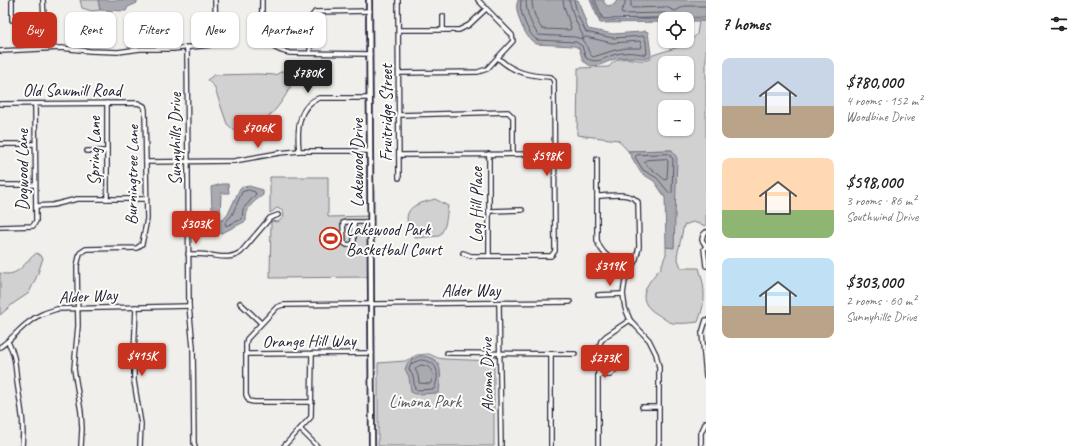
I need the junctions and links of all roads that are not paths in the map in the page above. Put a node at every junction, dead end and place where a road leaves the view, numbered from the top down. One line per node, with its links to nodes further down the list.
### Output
1 (12, 0): 9 (street)
2 (43, 0): 10 (street)
3 (215, 0): 15 (street)
4 (262, 0): 17 (street)
5 (370, 0): 11 (street, Lakewood Drive)
6 (398, 0): 13 (street, Fruitridge Street)
7 (478, 0): 8 (street)
8 (486, 9): 14 (street); 19 (street)
9 (12, 12)
10 (44, 12)
11 (370, 12): 17 (street); 18 (street, Lakewood Drive)
12 (443, 16): 14 (street)
13 (399, 30): 14 (street); 20 (street, Fruitridge Street)
14 (443, 30)
15 (187, 47): 16 (street); 39 (street, Sunnyhills Drive)
16 (0, 51)
17 (310, 53): 18 (street)
18 (370, 54): 21 (street, Lakewood Drive)
19 (498, 58): 20 (street); 35 (street)
20 (399, 73): 26 (street, Fruitridge Street)
21 (370, 98): 31 (street); 32 (street, Lakewood Drive)
22 (107, 103): 24 (street, Old Sawmill Road); 25 (street, Old Sawmill Road); 30 (street, Spring Lane)
23 (0, 104): 24 (street, Old Sawmill Road)
24 (35, 104): 28 (street, Dogwood Lane)
25 (144, 106): 38 (street, Burningtree Lane)
26 (399, 115): 34 (street); 36 (street, Fruitridge Street)
27 (0, 144): 28 (street)
28 (35, 144): 42 (street, Dogwood Lane)
29 (87, 151): 30 (street)
30 (107, 151): 44 (street, Spring Lane)
31 (299, 151): 32 (street); 39 (street)
32 (370, 151): 51 (street, Lakewood Drive)
33 (489, 154): 34 (street); 36 (street); 48 (street, Log Hill Place)
34 (513, 154): 35 (street)
35 (555, 154): 57 (street)
36 (399, 155): 40 (street, Fruitridge Street)
37 (597, 159): 43 (street)
38 (146, 162): 39 (street); 45 (street, Burningtree Lane)
39 (188, 162): 56 (street, Sunnyhills Drive)
40 (399, 178)
41 (0, 185): 42 (street)
42 (36, 185): 46 (street, Dogwood Lane)
43 (597, 196): 59 (street); 59 (street)
44 (107, 199): 45 (street); 46 (street)
45 (146, 199): 68 (street, Burningtree Lane)
46 (36, 206): 52 (street, Dogwood Lane)
47 (522, 210): 48 (street)
48 (489, 211): 57 (street, Log Hill Place)
49 (278, 215): 56 (street)
50 (354, 222): 50 (street); 51 (street)
51 (371, 222): 65 (street, Lakewood Drive)
52 (0, 227)
53 (706, 232): 54 (street)
54 (706, 246): 58 (street)
55 (463, 253): 57 (street)
56 (188, 254): 66 (street, Sunnyhills Drive)
57 (489, 256)
58 (706, 266)
59 (630, 270): 60 (street)
60 (623, 294): 61 (street); 69 (street)
61 (598, 295)
62 (570, 302): 64 (street, Alder Way)
63 (240, 303): 71 (street)
64 (499, 303): 65 (street, Alder Way); 78 (street, Alcoma Drive)
65 (371, 304): 71 (street, Alder Way); 74 (street, Lakewood Drive)
66 (189, 306): 67 (street, Alder Way); 92 (street, Sunnyhills Drive)
67 (136, 307): 68 (street, Alder Way); 91 (street)
68 (78, 308): 72 (street, Alder Way); 90 (street)
69 (630, 320): 82 (street); 86 (street)
70 (706, 320): 83 (street)
71 (261, 323): 76 (street, Alder Way)
72 (8, 342): 73 (street, Alder Way); 89 (street)
73 (0, 347)
74 (372, 353): 77 (street, Orange Hill Way); 95 (street, Lakewood Drive)
75 (448, 353): 78 (street)
76 (246, 354): 77 (street, Orange Hill Way); 84 (street, Alder Way)
77 (312, 354): 84 (street)
78 (500, 354): 79 (street); 96 (street, Alcoma Drive)
79 (551, 354): 80 (street); 97 (street)
80 (574, 354)
81 (615, 370): 82 (street)
82 (598, 375): 98 (street)
83 (706, 376)
84 (312, 402): 88 (street)
85 (642, 407): 86 (street)
86 (659, 407): 99 (street)
87 (706, 422): 100 (street)
88 (300, 430): 93 (street); 94 (street)
89 (22, 446)
90 (81, 446)
91 (140, 446)
92 (195, 446)
93 (284, 446)
94 (317, 446)
95 (372, 446)
96 (501, 446)
97 (552, 446)
98 (598, 446)
99 (658, 446)
100 (701, 446)

